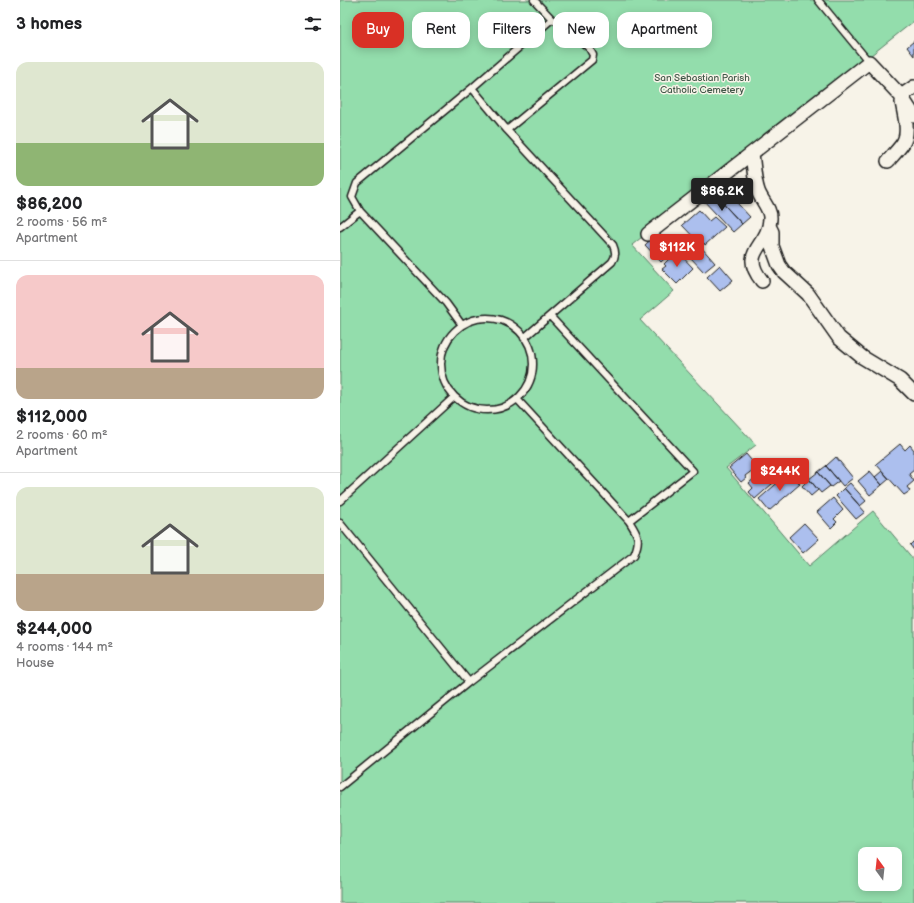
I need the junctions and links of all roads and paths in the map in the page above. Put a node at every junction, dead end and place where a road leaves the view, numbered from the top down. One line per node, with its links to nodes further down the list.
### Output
1 (534, 0): 3 (lane)
2 (818, 0): 4 (lane)
3 (552, 19): 6 (lane); 9 (lane)
4 (869, 62): 7 (street); 10 (street)
5 (914, 87): 7 (street)
6 (472, 88): 9 (lane); 12 (lane)
7 (901, 96): 8 (street); 11 (street)
8 (914, 116)
9 (507, 130): 17 (lane)
10 (752, 154): 13 (street); 15 (street)
11 (888, 160)
12 (360, 210): 14 (lane); 18 (lane)
13 (769, 226): 16 (street); 20 (street)
14 (340, 227)
15 (648, 234)
16 (762, 281)
17 (550, 316): 19 (lane); 24 (lane)
18 (462, 326): 19 (lane); 21 (lane)
19 (524, 338): 22 (lane)
20 (914, 394)
21 (454, 397): 22 (lane); 23 (lane)
22 (517, 399): 24 (lane)
23 (340, 501)
24 (630, 521): 26 (lane)
25 (340, 523): 26 (lane)
26 (469, 682): 27 (lane)
27 (340, 788)

